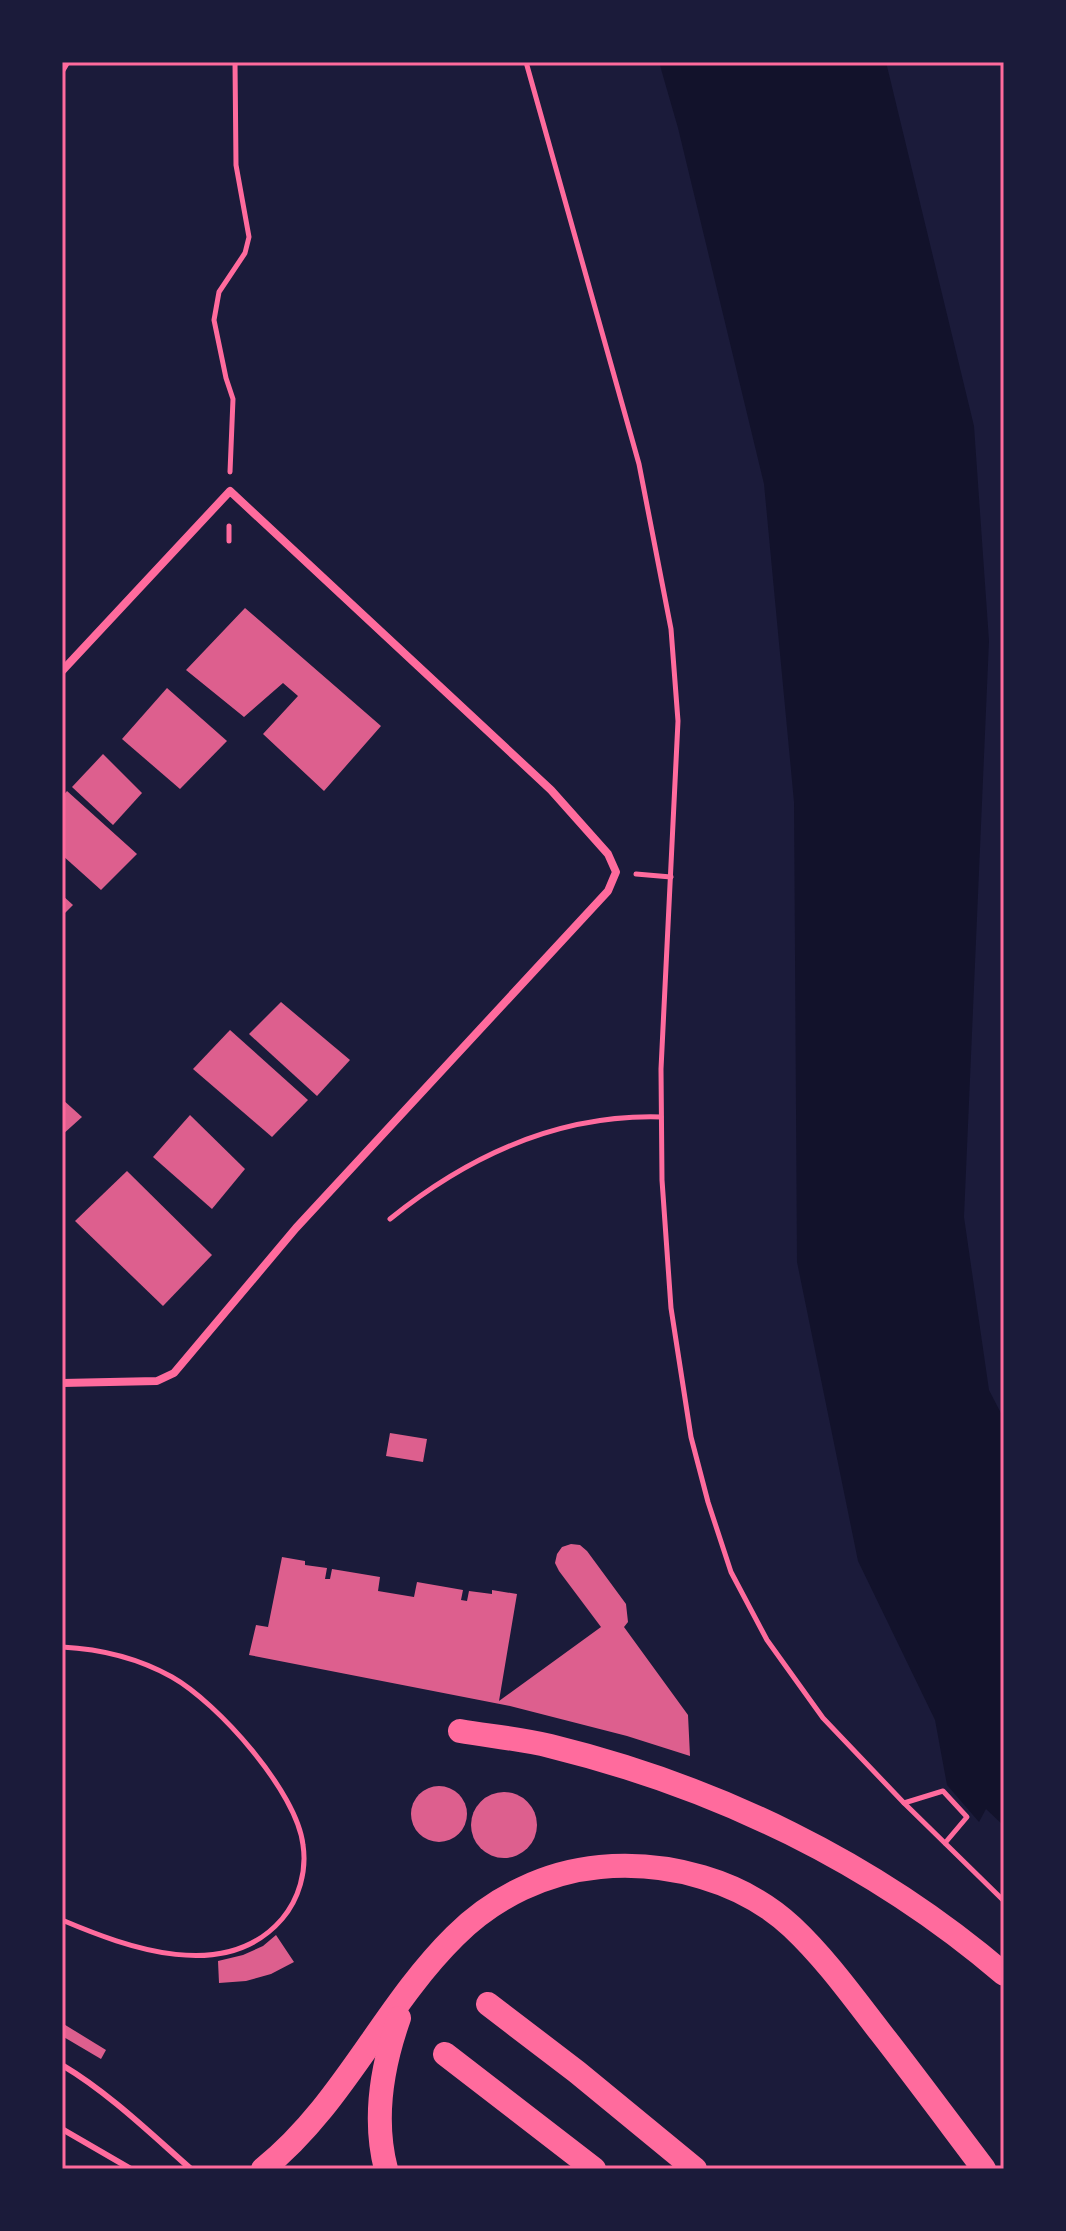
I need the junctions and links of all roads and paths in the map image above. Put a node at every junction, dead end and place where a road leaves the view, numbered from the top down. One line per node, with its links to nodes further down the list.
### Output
1 (68, 62): 4 (path)
2 (235, 62): 5 (path)
3 (526, 62): 8 (path)
4 (62, 72)
5 (230, 467)
6 (62, 671): 11 (street)
7 (632, 874): 8 (path)
8 (671, 877): 9 (path)
9 (661, 1117): 10 (path); 14 (path)
10 (390, 1219)
11 (62, 1383)
12 (62, 1647): 17 (path)
13 (460, 1731): 19 (highway)
14 (904, 1803): 15 (path); 15 (path)
15 (944, 1843): 16 (path)
16 (1004, 1901)
17 (62, 1920)
18 (423, 1973): 26 (highway); 27 (highway); 30 (highway)
19 (1004, 1974)
20 (488, 2004): 29 (highway)
21 (445, 2054): 28 (highway)
22 (62, 2065): 25 (lane)
23 (62, 2129): 24 (lane)
24 (131, 2169)
25 (191, 2169)
26 (263, 2169)
27 (386, 2169)
28 (594, 2169)
29 (695, 2169)
30 (984, 2169)

